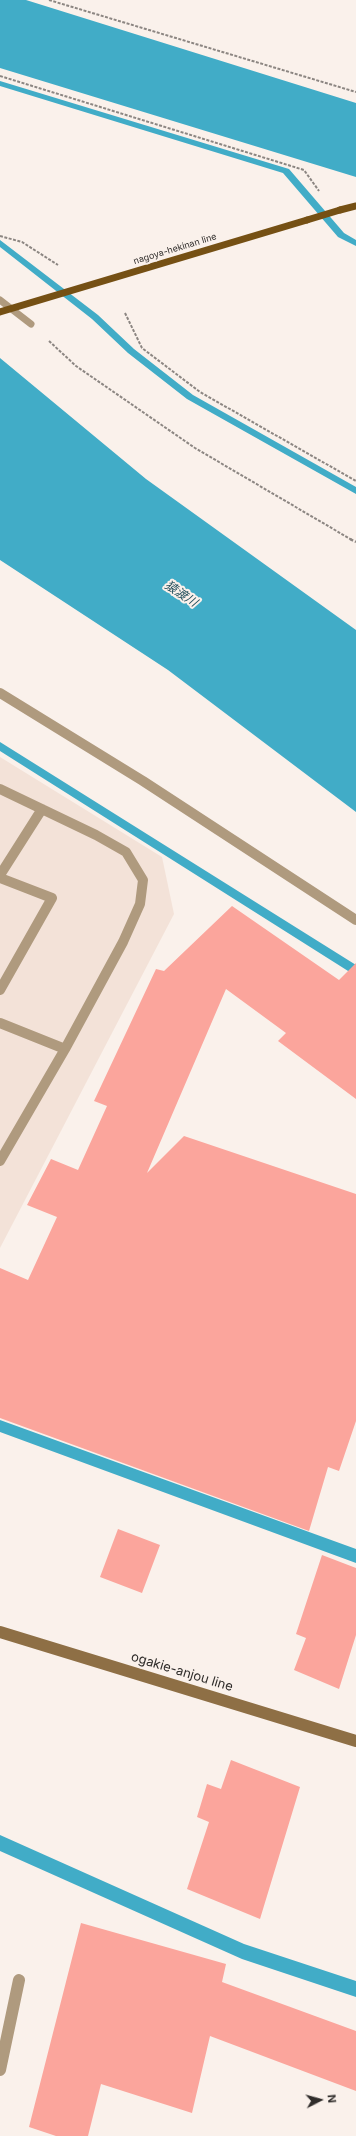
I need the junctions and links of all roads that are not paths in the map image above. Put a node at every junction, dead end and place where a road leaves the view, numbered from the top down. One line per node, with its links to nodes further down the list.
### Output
1 (355, 206): 3 (main road, nagoya-hekinan line, bridge)
2 (0, 300): 3 (street)
3 (11, 309): 4 (main road, nagoya-hekinan line); 5 (street)
4 (0, 312)
5 (30, 324)
6 (0, 692): 10 (street)
7 (1, 792): 8 (street)
8 (42, 809): 9 (street); 13 (street)
9 (0, 877): 11 (street)
10 (356, 920)
11 (0, 990)
12 (0, 1023): 13 (street)
13 (65, 1049): 14 (street)
14 (0, 1161)
15 (0, 1632): 16 (main road, ogakie-anjou line)
16 (356, 1741)
17 (19, 1980): 18 (street)
18 (0, 2070)

